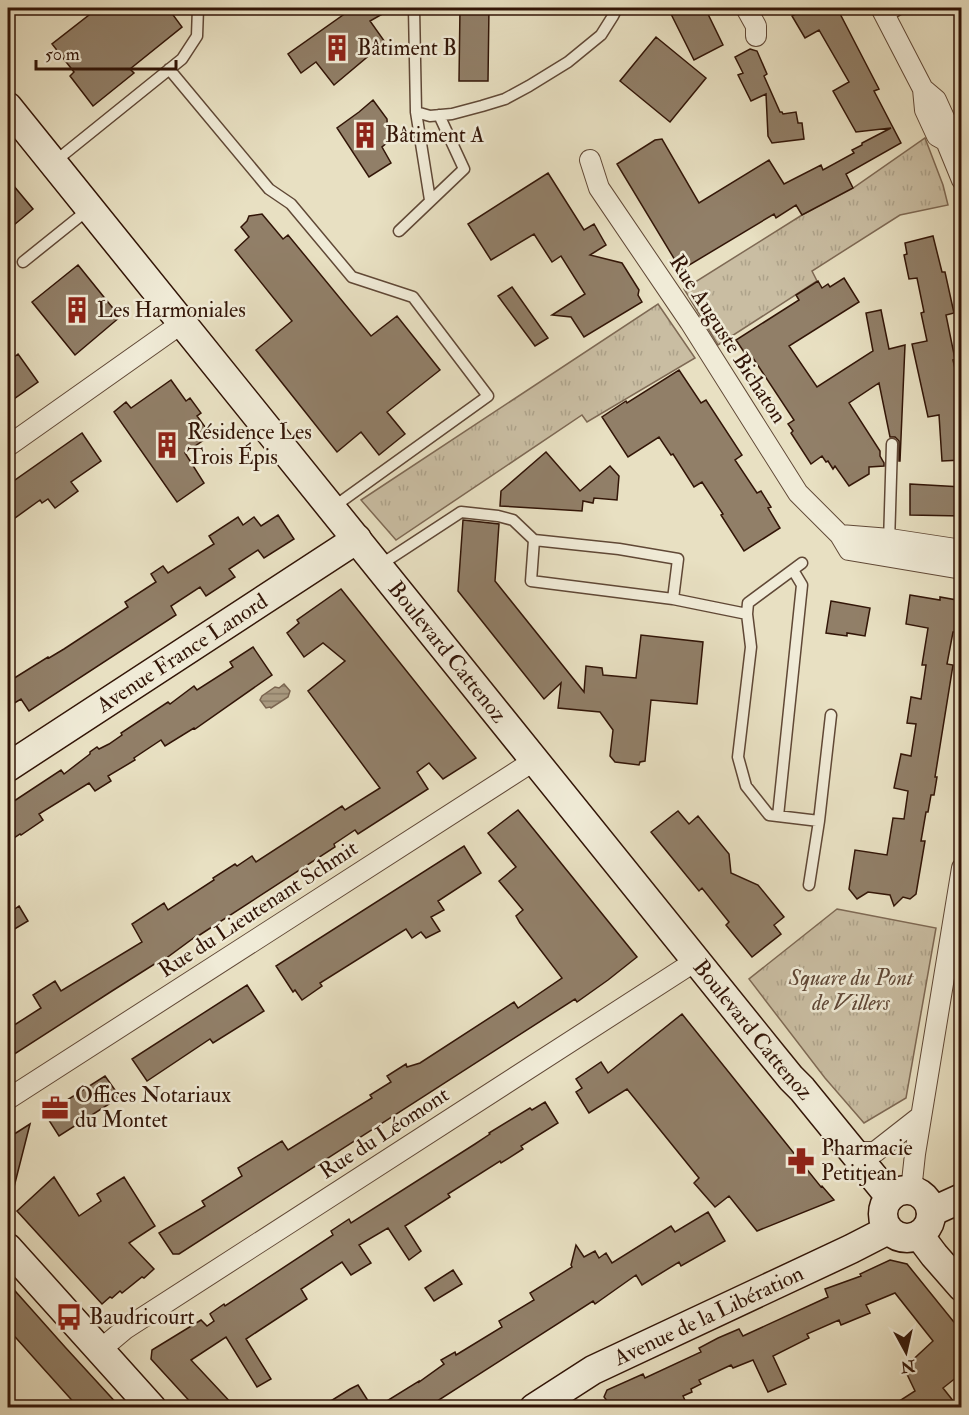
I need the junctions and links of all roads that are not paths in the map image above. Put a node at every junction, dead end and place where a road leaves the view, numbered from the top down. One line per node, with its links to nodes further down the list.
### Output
1 (198, 8): 7 (lane)
2 (414, 8): 9 (lane)
3 (617, 8): 10 (lane)
4 (746, 8): 6 (street)
5 (889, 10): 11 (street)
6 (756, 36)
7 (169, 69): 13 (lane); 22 (lane)
8 (8, 107): 13 (street, Boulevard Cattenoz)
9 (416, 112): 10 (lane); 15 (lane)
10 (439, 115): 15 (lane)
11 (952, 145): 14 (street)
12 (590, 160): 25 (street, Rue Auguste Bichaton)
13 (53, 164): 16 (street, Boulevard Cattenoz)
14 (962, 180)
15 (430, 200): 17 (lane)
16 (89, 209): 18 (lane); 19 (street, Boulevard Cattenoz)
17 (399, 231)
18 (23, 262)
19 (182, 323): 21 (street); 22 (street, Boulevard Cattenoz)
20 (892, 444): 25 (lane)
21 (8, 446)
22 (332, 508): 23 (street, Boulevard Cattenoz)
23 (357, 539): 28 (street, Boulevard Cattenoz); 35 (street, Avenue France Lanord)
24 (534, 540): 28 (lane); 31 (lane); 31 (lane)
25 (888, 548): 26 (street, Rue Auguste Bichaton); 29 (street, Rue Auguste Bichaton)
26 (962, 550)
27 (802, 563): 30 (lane)
28 (379, 566): 34 (street, Boulevard Cattenoz)
29 (962, 569)
30 (793, 570): 32 (lane); 36 (lane)
31 (673, 599): 32 (lane)
32 (747, 614): 36 (lane)
33 (831, 715): 37 (lane)
34 (535, 760): 41 (street, Boulevard Cattenoz); 42 (street, Rue du Lieutenant Schmit)
35 (8, 766)
36 (778, 816): 37 (lane)
37 (819, 821): 39 (lane)
38 (962, 868): 40 (street)
39 (809, 885)
40 (954, 956): 43 (street)
41 (697, 960): 44 (street, Boulevard Cattenoz); 51 (street, Rue du Léomont)
42 (8, 1099)
43 (921, 1116): 44 (street); 45 (street)
44 (854, 1152): 45 (street, Boulevard Cattenoz)
45 (901, 1194): 47 (street); 48 (street)
46 (962, 1198): 47 (street)
47 (925, 1224): 48 (street); 50 (street)
48 (888, 1230): 52 (street, Avenue de la Libération)
49 (8, 1248): 51 (street)
50 (962, 1287)
51 (100, 1350): 53 (street)
52 (564, 1400): 54 (street, Avenue de la Libération)
53 (152, 1407)
54 (534, 1407)

